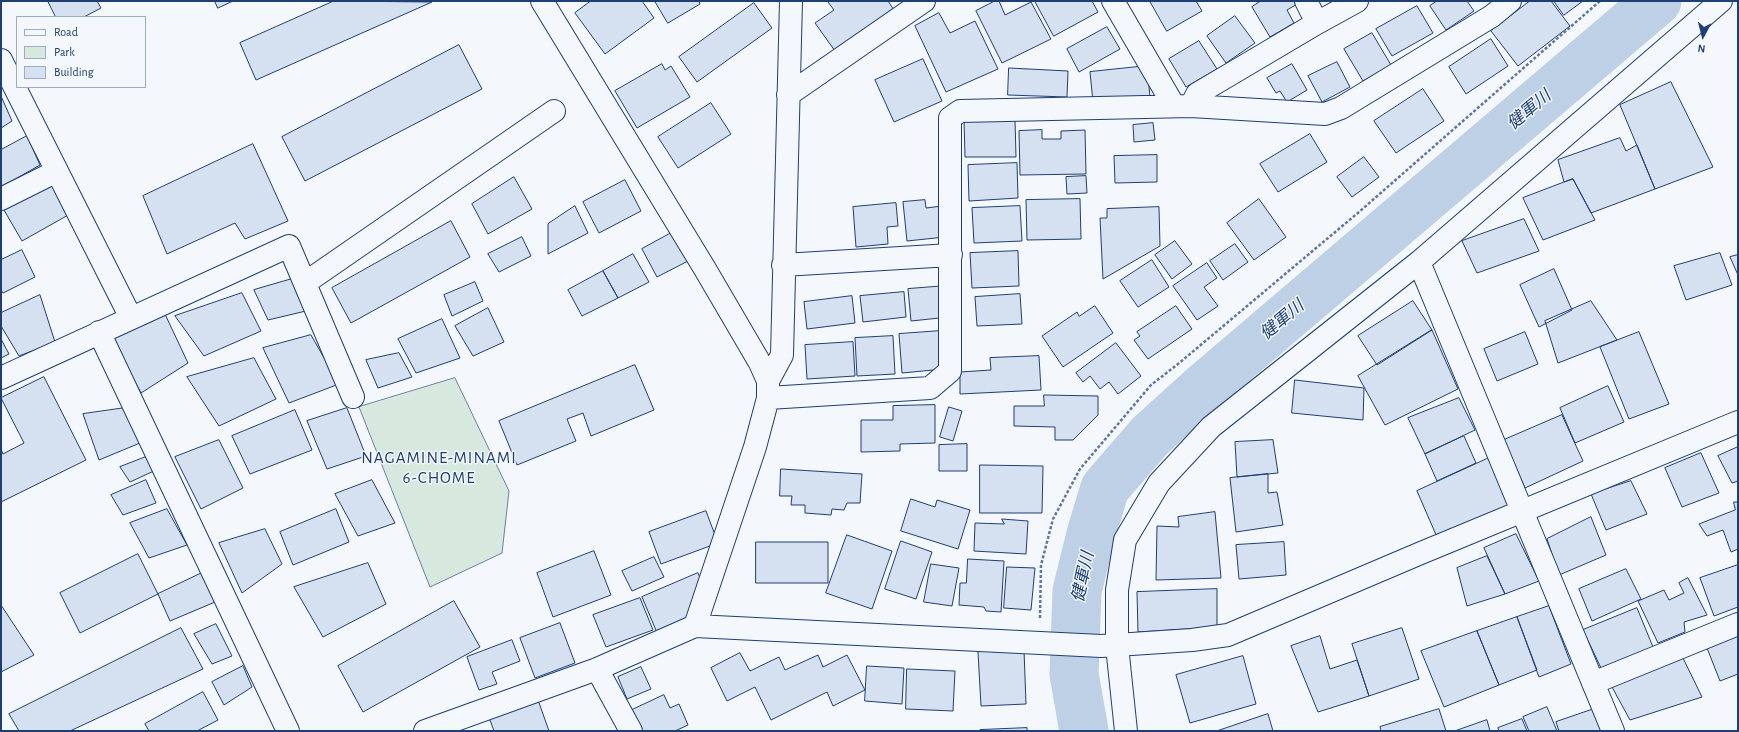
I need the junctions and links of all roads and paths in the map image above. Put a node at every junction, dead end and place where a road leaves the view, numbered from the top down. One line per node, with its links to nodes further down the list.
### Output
1 (542, 1): 24 (street)
2 (791, 1): 12 (street)
3 (924, 1): 12 (street)
4 (1113, 1): 13 (street)
5 (1306, 1): 10 (street)
6 (1357, 1): 10 (street)
7 (1510, 1): 13 (street)
8 (1600, 1): 30 (path)
9 (1721, 1): 18 (street)
10 (1317, 23): 13 (street)
11 (1, 60): 15 (street)
12 (788, 95): 19 (street)
13 (1183, 106): 17 (street)
14 (554, 111): 20 (street)
15 (57, 171): 16 (street); 21 (street)
16 (1, 199)
17 (951, 255): 19 (street); 24 (street)
18 (1419, 262): 27 (street); 31 (street)
19 (783, 264): 24 (street)
20 (305, 283): 21 (street); 25 (street)
21 (131, 318): 22 (street)
22 (99, 332): 23 (street); 34 (street)
23 (1, 378)
24 (768, 389): 29 (street)
25 (353, 397)
26 (1738, 422): 27 (street)
27 (1523, 512): 31 (street); 33 (street)
28 (1738, 624): 33 (street)
29 (695, 626): 30 (street); 32 (street)
30 (1048, 643): 31 (street)
31 (1109, 646): 37 (street)
32 (597, 669): 35 (street); 36 (street)
33 (1593, 683): 38 (street)
34 (288, 731)
35 (425, 731)
36 (631, 731)
37 (1126, 731)
38 (1613, 731)

